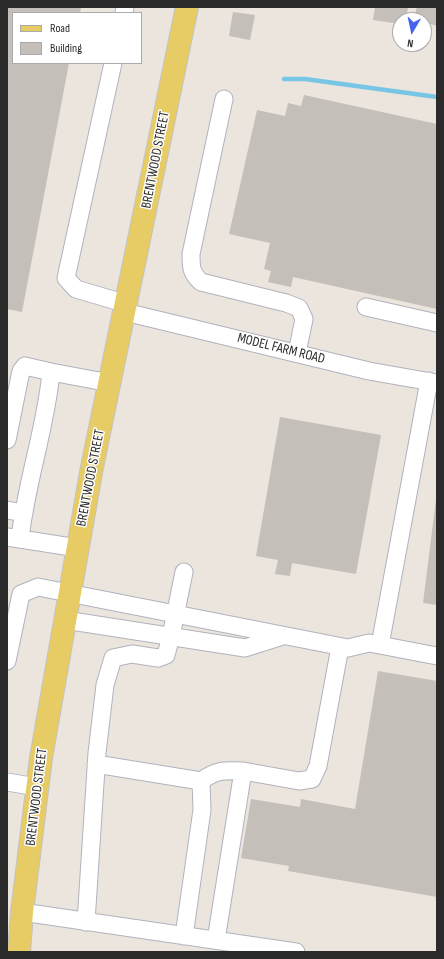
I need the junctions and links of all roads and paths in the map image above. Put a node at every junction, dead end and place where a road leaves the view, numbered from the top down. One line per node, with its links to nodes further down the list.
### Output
1 (187, 7): 5 (main road, BRENTWOOD STREET)
2 (113, 64): 5 (street, MODEL FARM ROAD)
3 (224, 99): 7 (street)
4 (366, 307): 6 (street)
5 (126, 308): 7 (street, MODEL FARM ROAD); 10 (main road, BRENTWOOD STREET)
6 (437, 323)
7 (297, 353): 9 (street, MODEL FARM ROAD)
8 (51, 372): 10 (street); 11 (street); 13 (street)
9 (433, 382): 22 (street)
10 (110, 383): 15 (main road, BRENTWOOD STREET)
11 (7, 440)
12 (7, 510): 13 (street)
13 (24, 513): 14 (street)
14 (14, 538): 15 (street)
15 (78, 548): 17 (main road, BRENTWOOD STREET)
16 (184, 572): 18 (street)
17 (70, 594): 18 (street); 19 (main road, BRENTWOOD STREET); 25 (street)
18 (176, 614): 20 (street); 21 (street)
19 (65, 620): 20 (street); 30 (main road, BRENTWOOD STREET)
20 (171, 636): 21 (street); 26 (street)
21 (284, 636): 23 (street)
22 (380, 645): 23 (street); 24 (street)
23 (340, 647): 27 (street)
24 (437, 656)
25 (7, 661)
26 (96, 764): 28 (street); 32 (street)
27 (242, 771): 28 (street); 34 (street)
28 (201, 781): 33 (street)
29 (7, 782): 30 (street)
30 (38, 787): 31 (main road, BRENTWOOD STREET)
31 (22, 912): 32 (street); 35 (main road, BRENTWOOD STREET)
32 (86, 922): 33 (street)
33 (184, 936): 34 (street)
34 (216, 940): 36 (street)
35 (15, 945)
36 (296, 952)

